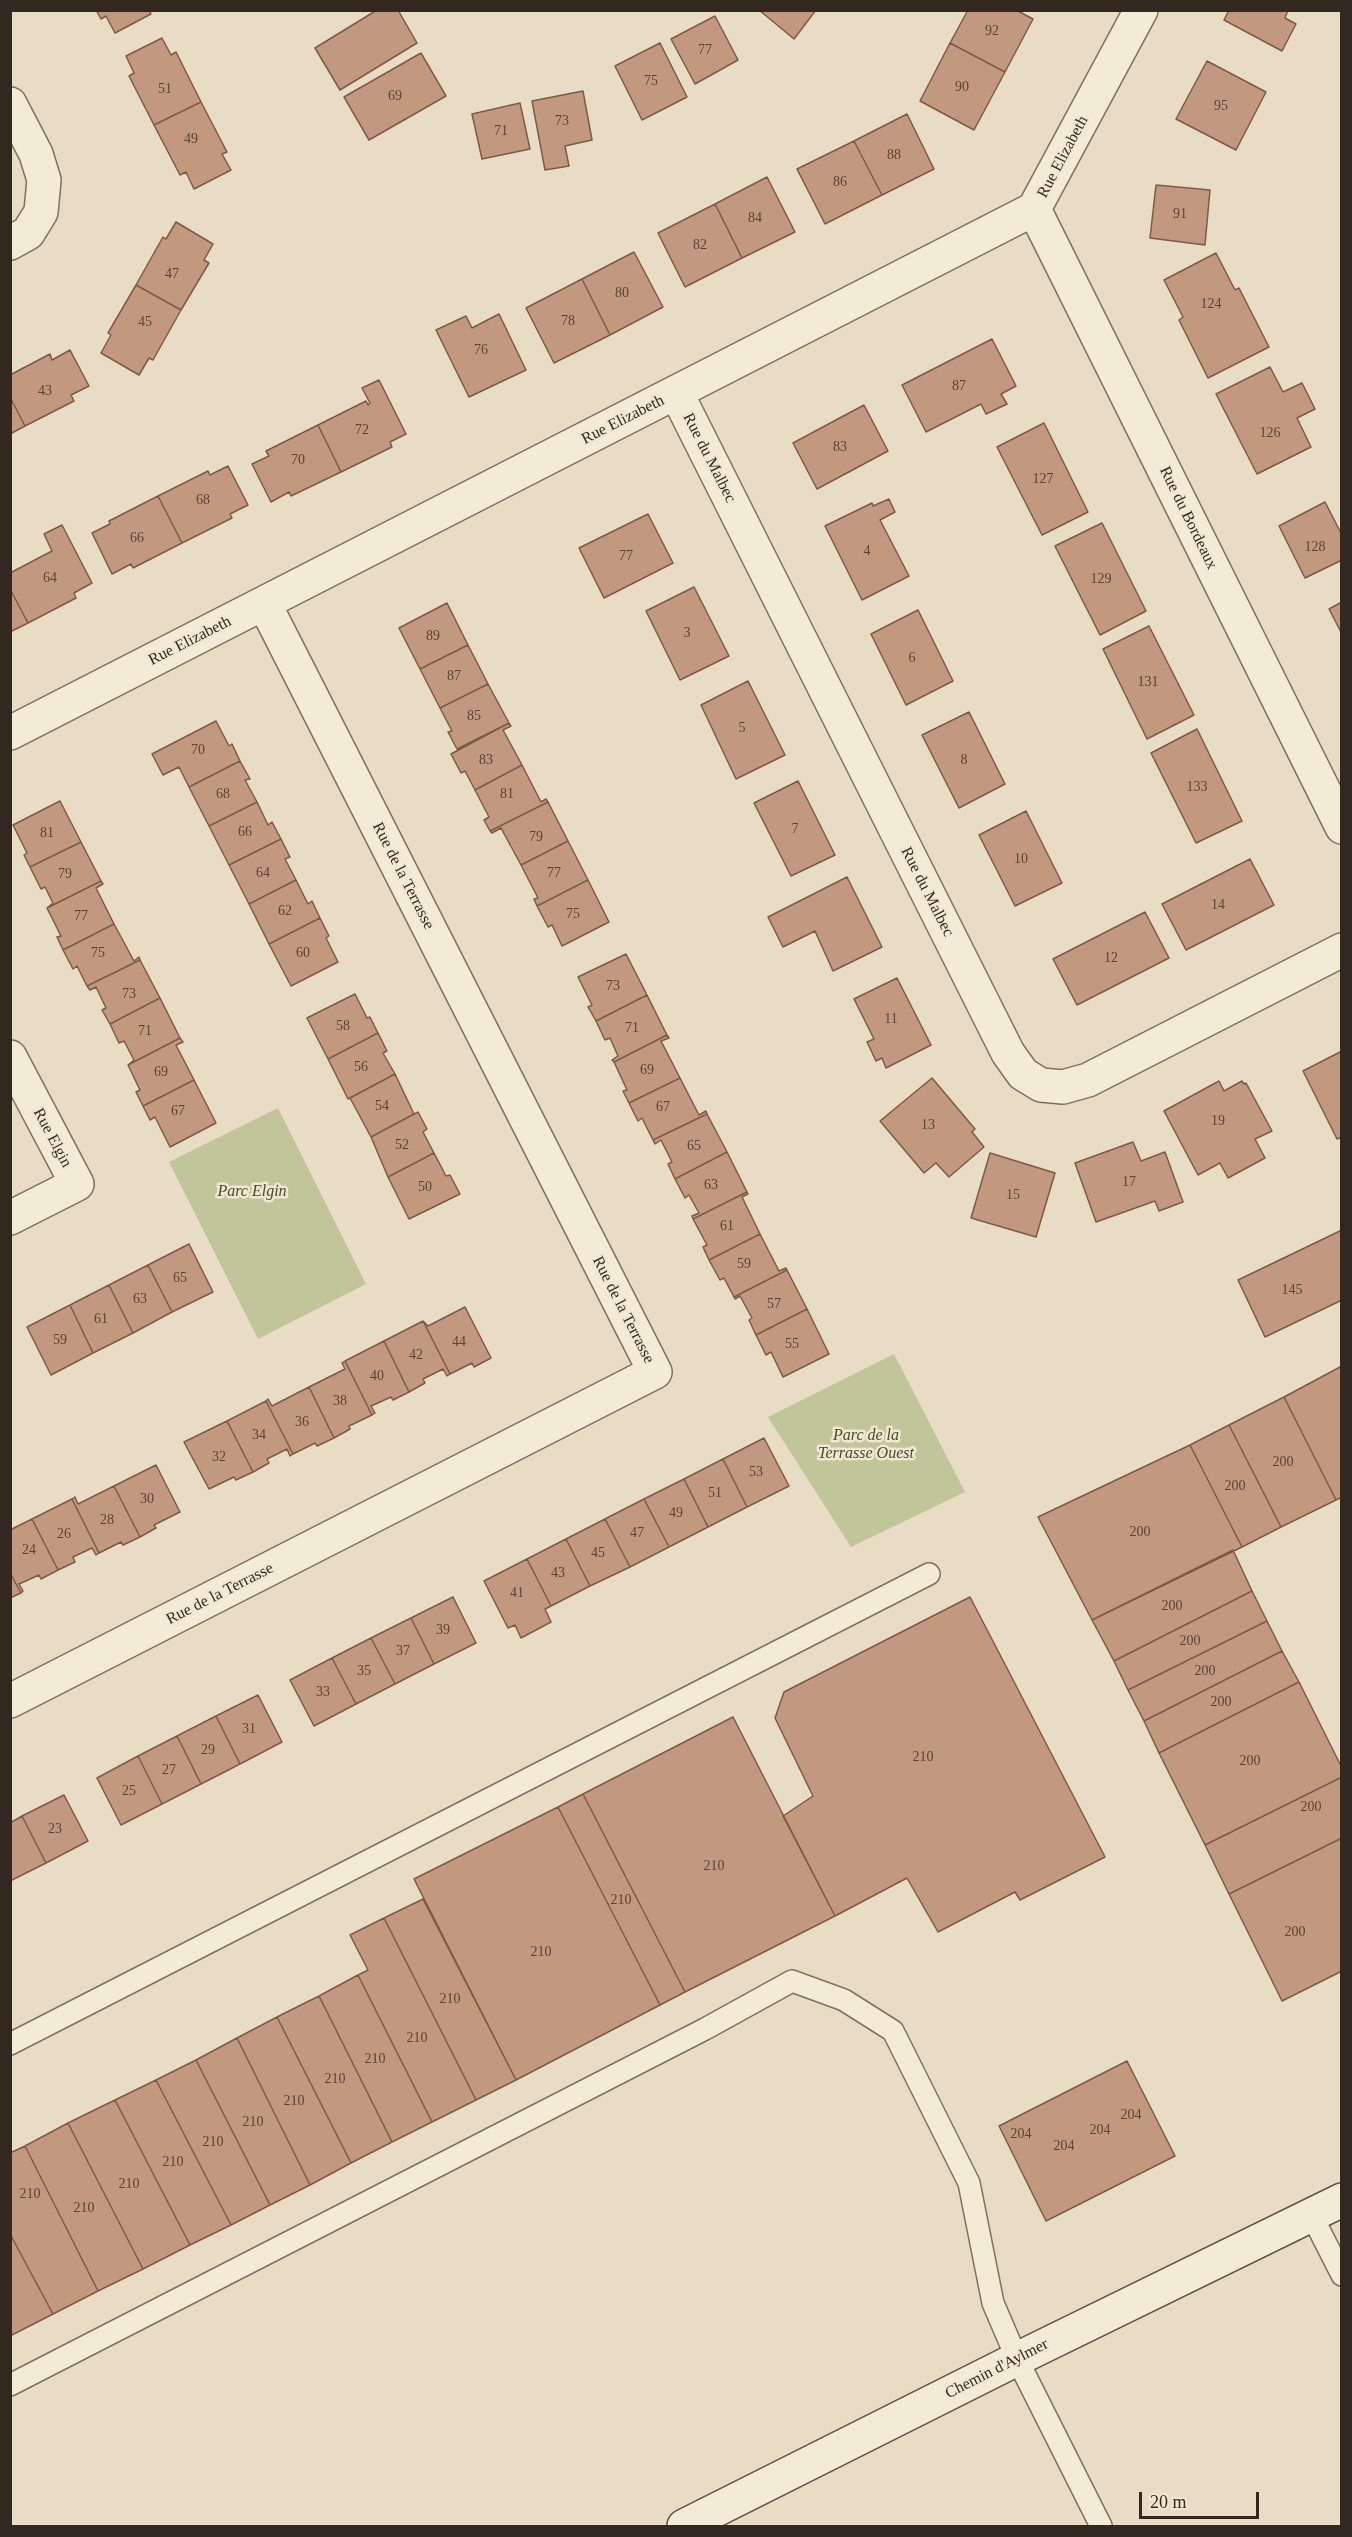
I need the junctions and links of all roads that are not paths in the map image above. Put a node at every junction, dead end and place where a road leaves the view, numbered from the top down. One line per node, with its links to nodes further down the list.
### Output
1 (1141, 10): 3 (street, Rue Elizabeth)
2 (10, 104): 4 (street)
3 (1034, 209): 5 (street, Rue Elizabeth); 8 (street, Rue du Bordeaux)
4 (10, 243)
5 (676, 392): 6 (street, Rue Elizabeth); 9 (street, Rue du Malbec)
6 (264, 603): 7 (street, Rue Elizabeth); 13 (street, Rue de la Terrasse)
7 (10, 733)
8 (1341, 827)
9 (1341, 950)
10 (10, 1058): 11 (street, Rue Elgin)
11 (10, 1218)
12 (929, 1574): 14 (lane)
13 (10, 1701)
14 (10, 2044)
15 (1341, 2200): 16 (street, Chemin d'Aylmer)
16 (1311, 2214): 17 (lane); 18 (street, Chemin d'Aylmer)
17 (1341, 2275)
18 (1017, 2359): 19 (lane); 20 (street, Chemin d'Aylmer); 21 (lane)
19 (10, 2385)
20 (684, 2526)
21 (1101, 2526)

